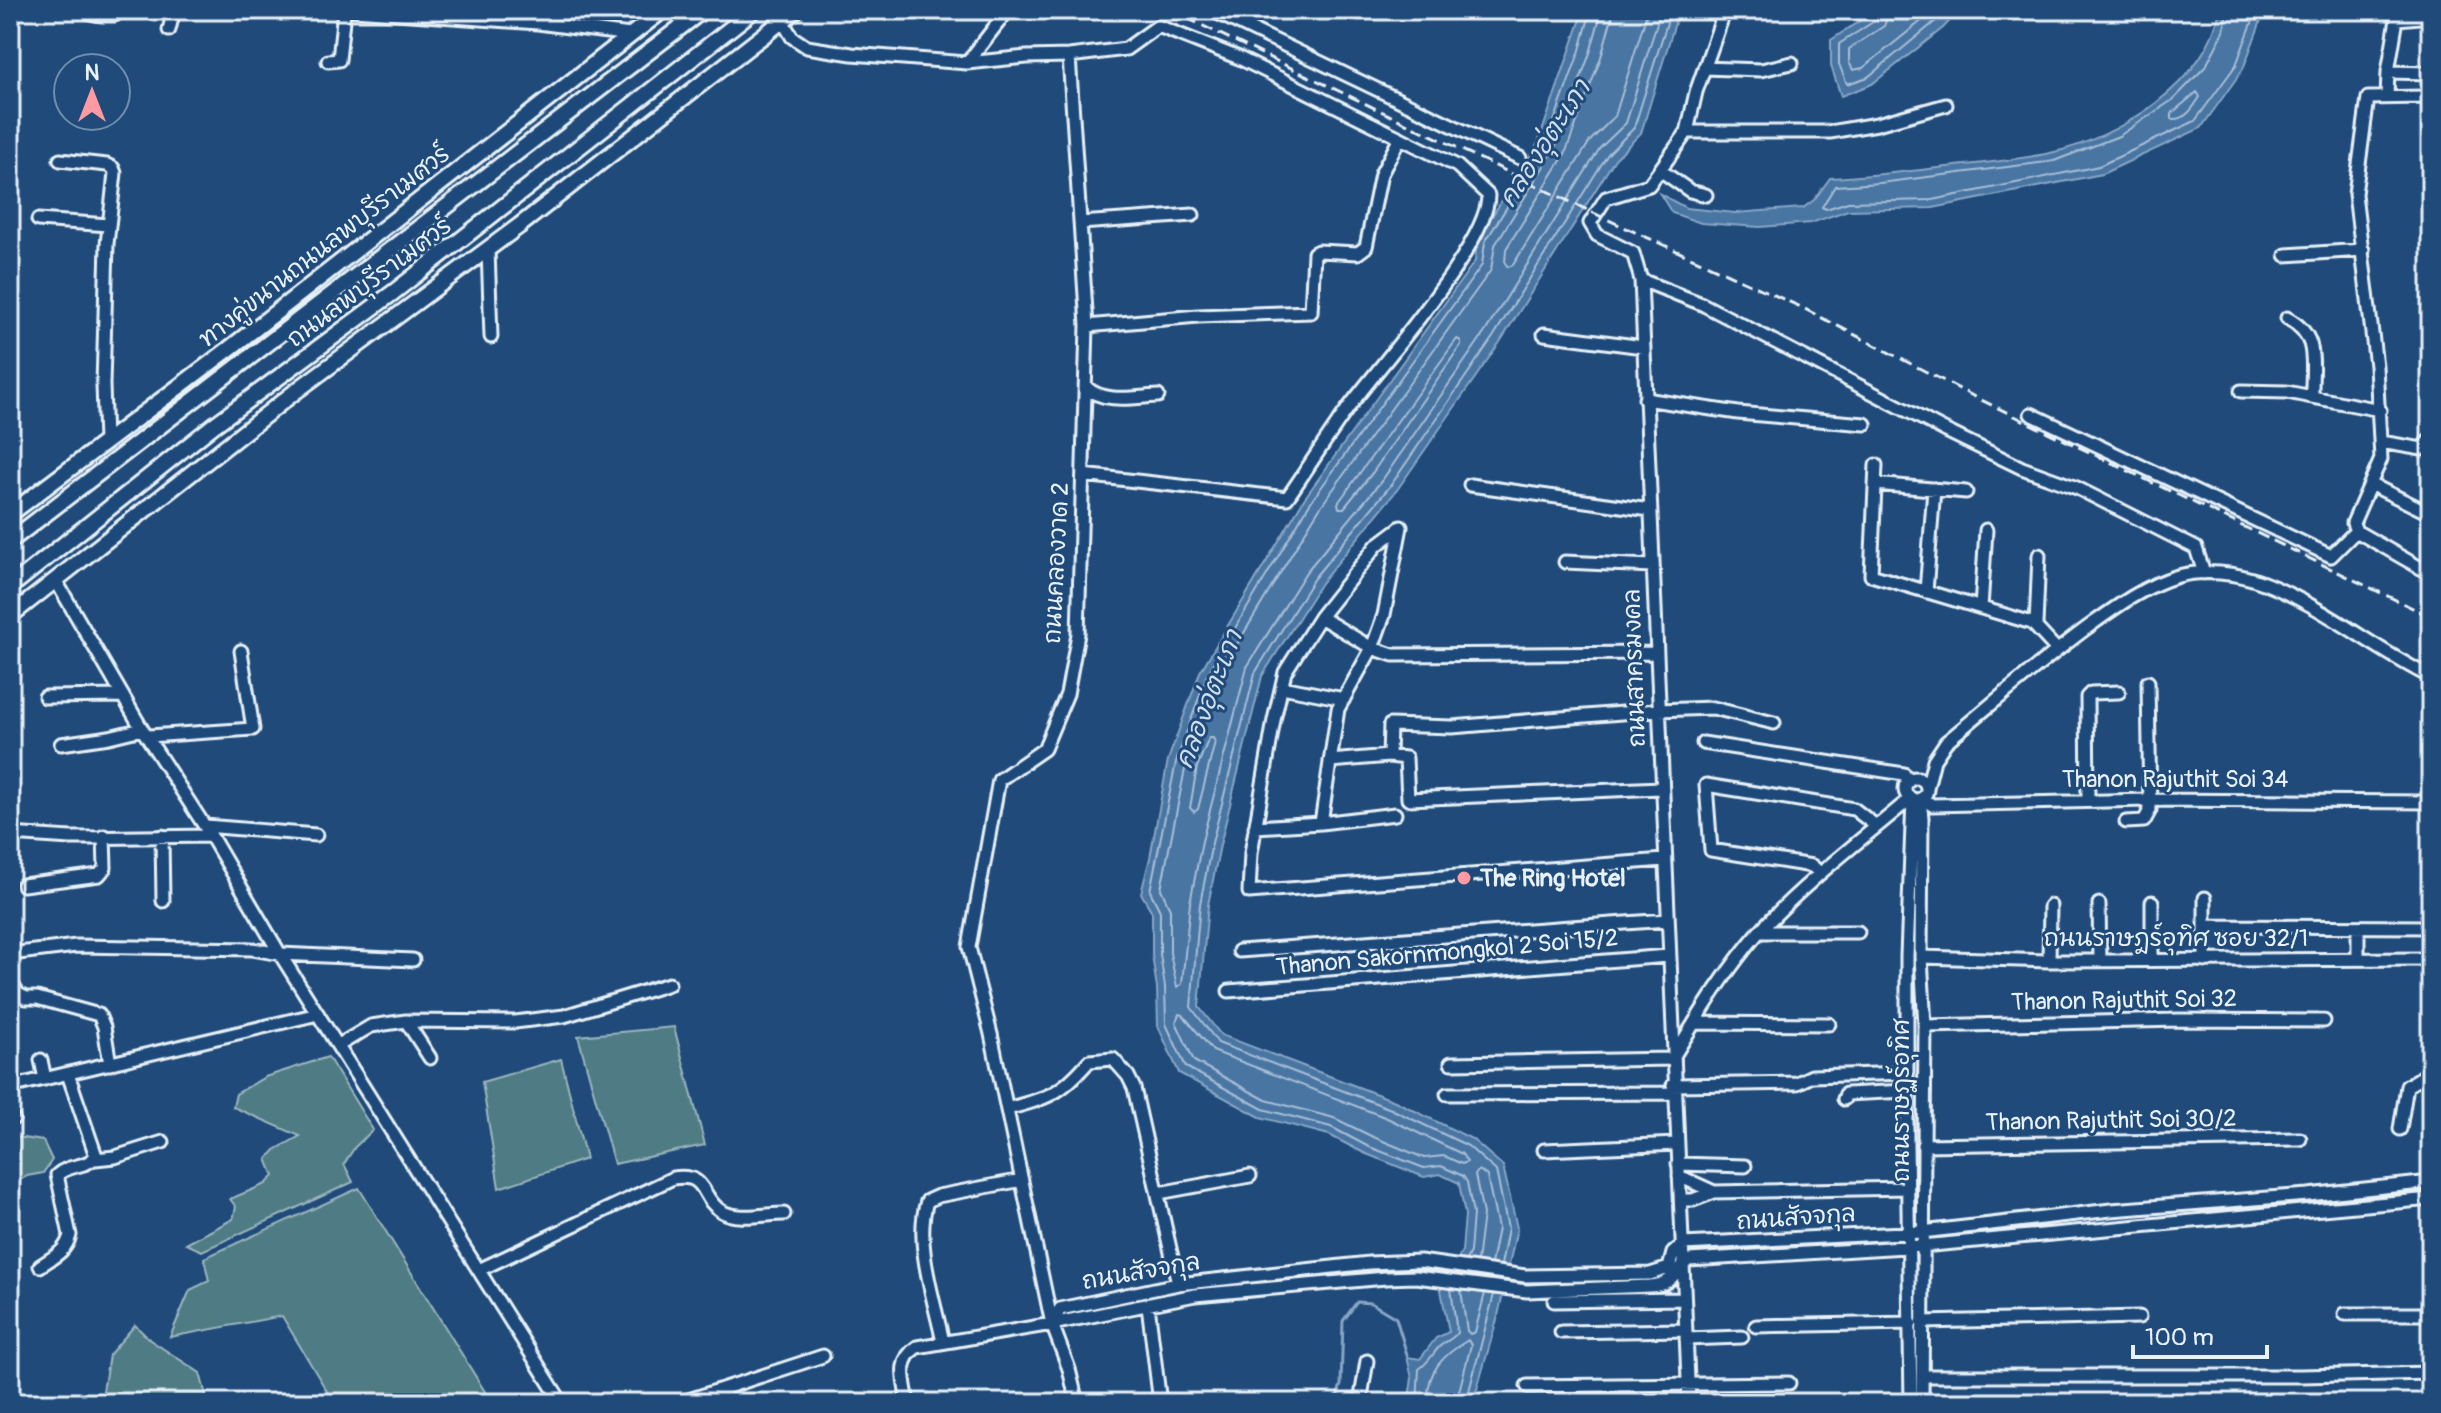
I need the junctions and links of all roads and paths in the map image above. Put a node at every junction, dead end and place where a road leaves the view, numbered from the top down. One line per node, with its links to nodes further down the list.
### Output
1 (85, 10): 2 (street)
2 (120, 10)
3 (174, 10): 16 (street)
4 (344, 10): 19 (street)
5 (354, 10): 13 (street)
6 (663, 10): 17 (main road, ทางคู่ขนานถนนลพบุรีราเมศวร์)
7 (703, 10): 41 (main road, ถนนลพบุรีราเมศวร์)
8 (754, 10): 43 (main road, ถนนลพบุรีราเมศวร์)
9 (796, 10): 15 (main road)
10 (1008, 10): 20 (street)
11 (1211, 10): 30 (street)
12 (1725, 10): 22 (street, ถนนสาครมงคล)
13 (539, 16): 17 (street)
14 (2431, 16): 23 (street)
15 (783, 22): 20 (street); 38 (main road)
16 (169, 30)
17 (630, 35): 49 (main road, ทางคู่ขนานถนนลพบุรีราเมศวร์)
18 (1069, 56): 20 (street); 29 (street); 36 (street, ถนนคลองวาด 2)
19 (328, 61)
20 (967, 63)
21 (1792, 63): 22 (street)
22 (1704, 68): 28 (street, ถนนสาครมงคล)
23 (2388, 72): 24 (street); 25 (street)
24 (2431, 73)
25 (2387, 97): 26 (street); 39 (street)
26 (2431, 100)
27 (1946, 105): 28 (street)
28 (1687, 132): 32 (street, ถนนสาครมงคล)
29 (1400, 138): 45 (street); 63 (street)
30 (1520, 158)
31 (60, 160): 37 (street)
32 (1660, 170): 33 (street); 42 (street, ถนนสาครมงคล)
33 (1706, 195)
34 (1193, 215): 36 (street)
35 (38, 220): 37 (street)
36 (1080, 223): 45 (street, ถนนคลองวาด 2)
37 (109, 225): 60 (street)
38 (488, 249): 47 (street); 51 (main road)
39 (2363, 250): 40 (street); 56 (street)
40 (2286, 255)
41 (368, 267): 49 (main road); 74 (main road, ถนนลพบุรีราเมศวร์)
42 (1641, 280): 48 (street, ถนนสาครมงคล); 78 (street)
43 (394, 292): 51 (main road); 81 (main road, ถนนลพบุรีราเมศวร์)
44 (2287, 318): 54 (street)
45 (1087, 326): 50 (street, ถนนคลองวาด 2)
46 (1544, 334): 48 (street)
47 (491, 337)
48 (1643, 347): 55 (street, ถนนสาครมงคล)
49 (229, 349): 60 (main road, ทางคู่ขนานถนนลพบุรีราเมศวร์)
50 (1086, 387): 53 (street); 63 (street, ถนนคลองวาด 2)
51 (296, 391): 80 (main road)
52 (2241, 391): 54 (street)
53 (1158, 396)
54 (2312, 397): 56 (street)
55 (1645, 399): 58 (street); 69 (street, ถนนสาครมงคล)
56 (2380, 410): 61 (street)
57 (2031, 414): 73 (street)
58 (1865, 424)
59 (2431, 438): 61 (street)
60 (105, 441): 70 (main road, ทางคู่ขนานถนนลพบุรีราเมศวร์)
61 (2381, 442): 65 (street)
62 (1876, 465): 64 (street)
63 (1083, 475): 171 (street, ถนนคลองวาด 2)
64 (1875, 484): 67 (street); 82 (street)
65 (2370, 484): 71 (street); 73 (street)
66 (1470, 485): 69 (street)
67 (1934, 489): 68 (street); 82 (street)
68 (1966, 492)
69 (1650, 510): 77 (street, ถนนสาครมงคล)
70 (11, 512)
71 (2431, 514)
72 (1986, 530): 83 (street)
73 (2356, 531): 79 (street)
74 (10, 541)
75 (2039, 555): 86 (street)
76 (1565, 562): 77 (street)
77 (1652, 566): 90 (street, ถนนสาครมงคล)
78 (2204, 573): 88 (street); 91 (street)
79 (2431, 574)
80 (56, 581): 84 (main road); 95 (street)
81 (10, 587)
82 (1926, 592): 83 (street)
83 (1981, 608): 86 (street)
84 (10, 616)
85 (1320, 617): 87 (street); 87 (street); 93 (street)
86 (2036, 625): 88 (street)
87 (1372, 648): 90 (street); 97 (street)
88 (2057, 650): 104 (street)
89 (241, 651): 100 (street)
90 (1656, 653): 98 (street, ถนนสาครมงคล)
91 (2431, 677)
92 (2148, 682): 109 (street)
93 (1282, 687): 97 (street); 115 (street)
94 (2119, 692): 108 (street)
95 (123, 696): 96 (street); 100 (street)
96 (45, 697)
97 (1344, 699): 105 (street)
98 (1658, 710): 99 (street); 103 (street); 106 (street, ถนนสาครมงคล)
99 (1774, 723)
100 (146, 732): 102 (street); 116 (street)
101 (1703, 743): 107 (street, Thanon Rajuthit Soi 34)
102 (61, 744)
103 (1389, 756): 105 (street); 106 (street)
104 (1934, 760): 107 (street); 107 (street)
105 (1330, 761): 114 (street)
106 (1661, 788): 121 (street, ถนนสาครมงคล)
107 (1915, 792): 108 (street, Thanon Rajuthit Soi 34); 112 (street); 139 (street, ถนนราษฏร์อุทิศ); 162 (street, ถนนราษฏร์อุทิศ)
108 (2088, 800): 109 (street, Thanon Rajuthit Soi 34)
109 (2148, 800): 110 (street, Thanon Rajuthit Soi 34); 113 (street)
110 (2431, 802)
111 (1395, 814): 114 (street)
112 (1880, 822): 122 (street); 122 (street)
113 (2126, 822)
114 (1321, 823): 115 (street)
115 (1255, 827): 121 (street)
116 (208, 831): 118 (street); 120 (street); 136 (street)
117 (10, 834): 119 (street)
118 (316, 835)
119 (104, 836): 120 (street); 123 (street)
120 (162, 836): 125 (street)
121 (1664, 860): 129 (street, ถนนสาครมงคล)
122 (1820, 873): 133 (street)
123 (23, 885)
124 (2205, 898): 130 (street)
125 (163, 901)
126 (2152, 902): 144 (street)
127 (2099, 904): 143 (street)
128 (2050, 906): 145 (street)
129 (1667, 920): 135 (street); 138 (street, ถนนสาครมงคล)
130 (2205, 926): 132 (street); 146 (street)
131 (2431, 927): 132 (street)
132 (2358, 928): 140 (street)
133 (1759, 932): 134 (street); 153 (street)
134 (1858, 932)
135 (1239, 951)
136 (280, 954): 137 (street); 142 (street); 150 (street)
137 (11, 955)
138 (1668, 956): 149 (street, Thanon Sakornmongkol 2 Soi 15/2); 158 (street, ถนนสาครมงคล)
139 (1921, 957): 145 (street, ถนนราษฎร์อุทิศ ซอย 32/1); 155 (street, ถนนราษฏร์อุทิศ)
140 (2358, 959): 141 (street, ถนนราษฎร์อุทิศ ซอย 32/1); 146 (street, ถนนราษฎร์อุทิศ ซอย 32/1)
141 (2431, 959)
142 (413, 960)
143 (2100, 960): 144 (street, ถนนราษฎร์อุทิศ ซอย 32/1); 145 (street, ถนนราษฎร์อุทิศ ซอย 32/1)
144 (2152, 960): 146 (street, ถนนราษฎร์อุทิศ ซอย 32/1)
145 (2049, 961)
146 (2205, 961)
147 (10, 981): 161 (street)
148 (669, 984): 151 (street)
149 (1229, 991)
150 (318, 1014): 156 (street); 161 (street)
151 (406, 1021): 156 (street); 157 (street)
152 (2324, 1021): 155 (street, Thanon Rajuthit Soi 32)
153 (1694, 1023): 154 (street); 158 (street)
154 (1829, 1024)
155 (1925, 1026): 176 (street, ถนนราษฏร์อุทิศ)
156 (339, 1045): 199 (street)
157 (430, 1058)
158 (1672, 1059): 160 (street); 167 (street, ถนนสาครมงคล)
159 (41, 1060): 165 (street)
160 (1451, 1063)
161 (110, 1064): 163 (street)
162 (1907, 1073): 167 (street); 168 (street, ถนนราษฏร์อุทิศ)
163 (68, 1074): 165 (street); 178 (street)
164 (2431, 1077): 172 (street)
165 (45, 1079): 166 (street)
166 (10, 1087)
167 (1673, 1089): 169 (street); 175 (street, ถนนสาครมงคล)
168 (1907, 1091): 170 (street); 184 (street, ถนนราษฏร์อุทิศ)
169 (1447, 1094)
170 (1844, 1099)
171 (1007, 1109): 182 (street, ถนนคลองวาด 2); 186 (street)
172 (2400, 1129)
173 (2300, 1139): 176 (street, Thanon Rajuthit Soi 30/2)
174 (163, 1142): 178 (street)
175 (1677, 1144): 177 (street); 180 (street, ถนนสาครมงคล)
176 (1923, 1145): 193 (street, ถนนราษฏร์อุทิศ)
177 (1544, 1150)
178 (95, 1159): 188 (street)
179 (1745, 1166): 180 (street)
180 (1679, 1170): 185 (street); 190 (street, ถนนสาครมงคล)
181 (1250, 1176): 186 (street)
182 (1022, 1180): 208 (street, ถนนคลองวาด 2); 213 (street)
183 (2431, 1182): 193 (street, ถนนสัจจกุล)
184 (1907, 1188): 185 (street); 192 (street, ถนนราษฏร์อุทิศ)
185 (1714, 1192): 190 (street)
186 (1159, 1193): 200 (street)
187 (47, 1194): 188 (street)
188 (60, 1195): 198 (street)
189 (2431, 1199): 196 (street, ถนนสัจจกุล)
190 (1681, 1200): 194 (street, ถนนสาครมงคล)
191 (784, 1214): 199 (street)
192 (1908, 1232): 193 (street, ถนนสัจจกุล); 194 (street, ถนนสัจจกุล); 195 (street, ถนนราษฏร์อุทิศ)
193 (1922, 1232): 196 (street, ถนนราษฏร์อุทิศ)
194 (1683, 1244): 197 (street, ถนนสาครมงคล); 200 (street, ถนนสัจจกุล)
195 (1908, 1246): 196 (street, ถนนสัจจกุล); 197 (street, ถนนสัจจกุล); 207 (street, ถนนราษฏร์อุทิศ)
196 (1922, 1246): 207 (street, ถนนราษฏร์อุทิศ)
197 (1683, 1264): 201 (street, ถนนสาครมงคล); 203 (street, ถนนสัจจกุล)
198 (40, 1266)
199 (479, 1270): 222 (street)
200 (1178, 1284): 208 (street, ถนนสัจจกุล)
201 (1684, 1299): 202 (street); 211 (street, ถนนสาครมงคล)
202 (1554, 1301)
203 (1148, 1305): 208 (street, ถนนสัจจกุล); 227 (street)
204 (2345, 1314): 205 (street)
205 (2431, 1314)
206 (2139, 1317): 207 (street)
207 (1917, 1323): 209 (street); 217 (street, ถนนราษฏร์อุทิศ); 230 (street, ถนนราษฏร์อุทิศ)
208 (1052, 1324): 213 (street); 226 (street, ถนนคลองวาด 2)
209 (1756, 1326)
210 (1561, 1332): 211 (street)
211 (1686, 1335): 212 (street); 220 (street, ถนนสาครมงคล)
212 (1742, 1337)
213 (943, 1342): 225 (street)
214 (823, 1356): 221 (street)
215 (1367, 1361): 228 (street)
216 (2431, 1373): 217 (street)
217 (1922, 1376): 231 (street, ถนนราษฏร์อุทิศ)
218 (1789, 1383): 220 (street)
219 (1527, 1386): 220 (street)
220 (1687, 1386): 229 (street, ถนนสาครมงคล)
221 (722, 1389): 223 (street); 224 (street)
222 (562, 1403)
223 (679, 1403)
224 (727, 1403)
225 (908, 1403)
226 (1077, 1403)
227 (1160, 1403)
228 (1360, 1403)
229 (1689, 1403)
230 (1911, 1403)
231 (1922, 1403)

